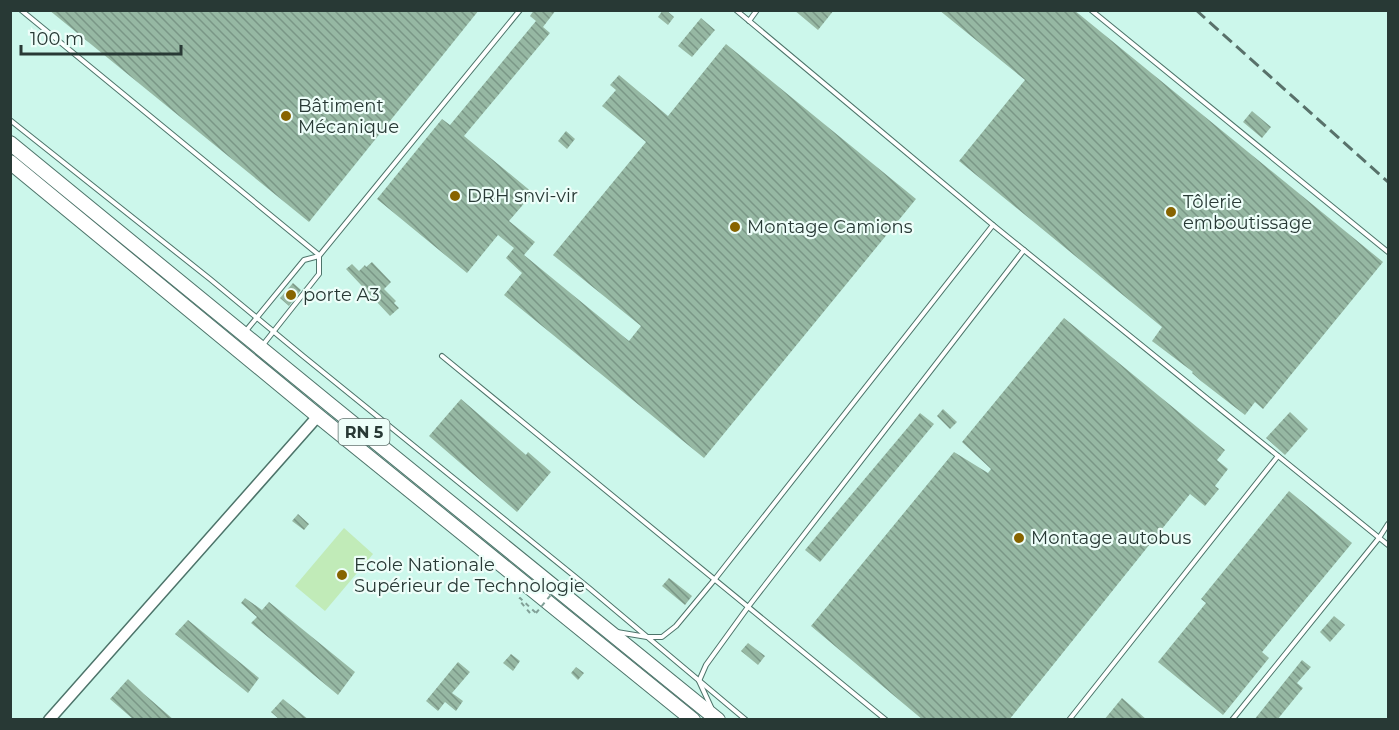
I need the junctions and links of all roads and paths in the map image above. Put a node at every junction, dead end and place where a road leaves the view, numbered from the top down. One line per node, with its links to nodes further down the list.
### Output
1 (21, 10): 13 (lane)
2 (520, 10): 13 (lane)
3 (736, 10): 6 (lane)
4 (757, 10): 6 (lane)
5 (1091, 10): 12 (lane)
6 (749, 21): 10 (lane)
7 (10, 120): 14 (lane)
8 (10, 143): 16 (highway, RN 5)
9 (10, 162): 19 (highway, RN 5)
10 (993, 225): 11 (lane); 24 (lane)
11 (1024, 250): 20 (lane); 26 (lane)
12 (1389, 252)
13 (320, 256): 14 (lane); 15 (lane)
14 (257, 318): 15 (lane); 16 (lane)
15 (273, 332): 17 (lane); 29 (lane)
16 (244, 334): 17 (highway, RN 5)
17 (260, 348): 28 (highway, RN 5)
18 (442, 356): 24 (lane)
19 (318, 416): 32 (street); 33 (highway, RN 5)
20 (1278, 456): 22 (lane); 36 (lane)
21 (1389, 524): 22 (lane)
22 (1379, 538): 23 (lane); 37 (lane)
23 (1389, 545)
24 (715, 579): 26 (lane); 29 (lane)
25 (563, 580): 27 (path, bridge)
26 (748, 607): 30 (lane); 35 (lane)
27 (530, 613)
28 (607, 630): 29 (lane); 31 (highway, RN 5)
29 (647, 637): 30 (lane)
30 (699, 681): 31 (lane); 34 (lane)
31 (717, 719)
32 (49, 720)
33 (693, 720)
34 (746, 720)
35 (886, 720)
36 (1069, 720)
37 (1232, 720)

